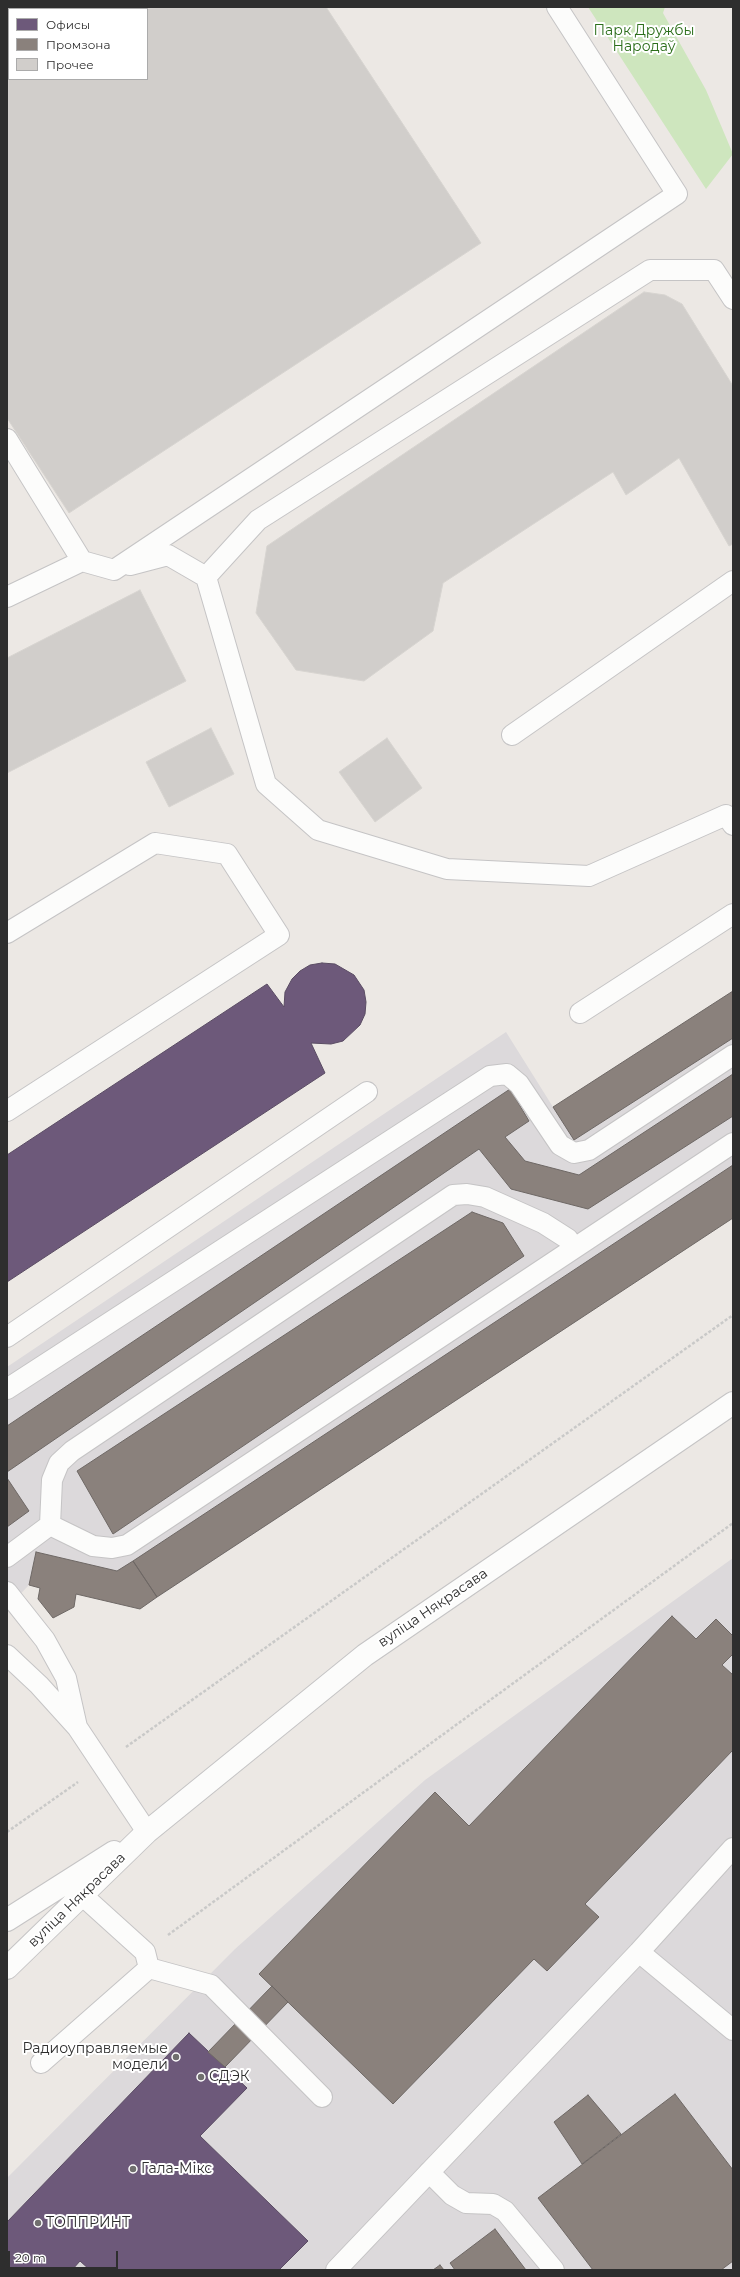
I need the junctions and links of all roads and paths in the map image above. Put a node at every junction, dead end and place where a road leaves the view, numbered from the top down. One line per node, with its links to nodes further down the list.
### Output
1 (557, 7): 5 (lane)
2 (733, 299): 6 (lane)
3 (7, 439): 4 (lane)
4 (82, 561): 5 (lane); 8 (lane)
5 (114, 570): 6 (lane)
6 (206, 577): 10 (lane)
7 (733, 581): 9 (lane)
8 (7, 597)
9 (512, 735)
10 (733, 826)
11 (733, 914): 13 (lane)
12 (7, 933): 16 (lane)
13 (580, 1013)
14 (733, 1055): 21 (lane)
15 (367, 1092): 20 (lane)
16 (7, 1111)
17 (733, 1144): 18 (lane)
18 (574, 1248): 24 (lane); 24 (lane)
19 (733, 1315): 29 (path)
20 (7, 1337)
21 (7, 1389)
22 (733, 1403): 31 (main road, вуліца Някрасава)
23 (733, 1523): 36 (path)
24 (50, 1525): 25 (lane)
25 (7, 1557)
26 (7, 1592): 28 (lane)
27 (7, 1655): 28 (lane)
28 (77, 1727): 29 (lane)
29 (103, 1764): 30 (path); 31 (lane)
30 (7, 1832)
31 (147, 1832): 33 (main road, вуліца Някрасава); 34 (main road, вуліца Някрасава)
32 (733, 1848): 35 (lane)
33 (83, 1896): 36 (lane); 37 (main road, вуліца Някрасава)
34 (7, 1920)
35 (640, 1952): 38 (lane); 41 (lane)
36 (147, 1960): 39 (lane); 40 (lane)
37 (7, 1968)
38 (733, 2030)
39 (41, 2063)
40 (322, 2097)
41 (429, 2172): 42 (lane); 43 (lane)
42 (336, 2270)
43 (554, 2270)

